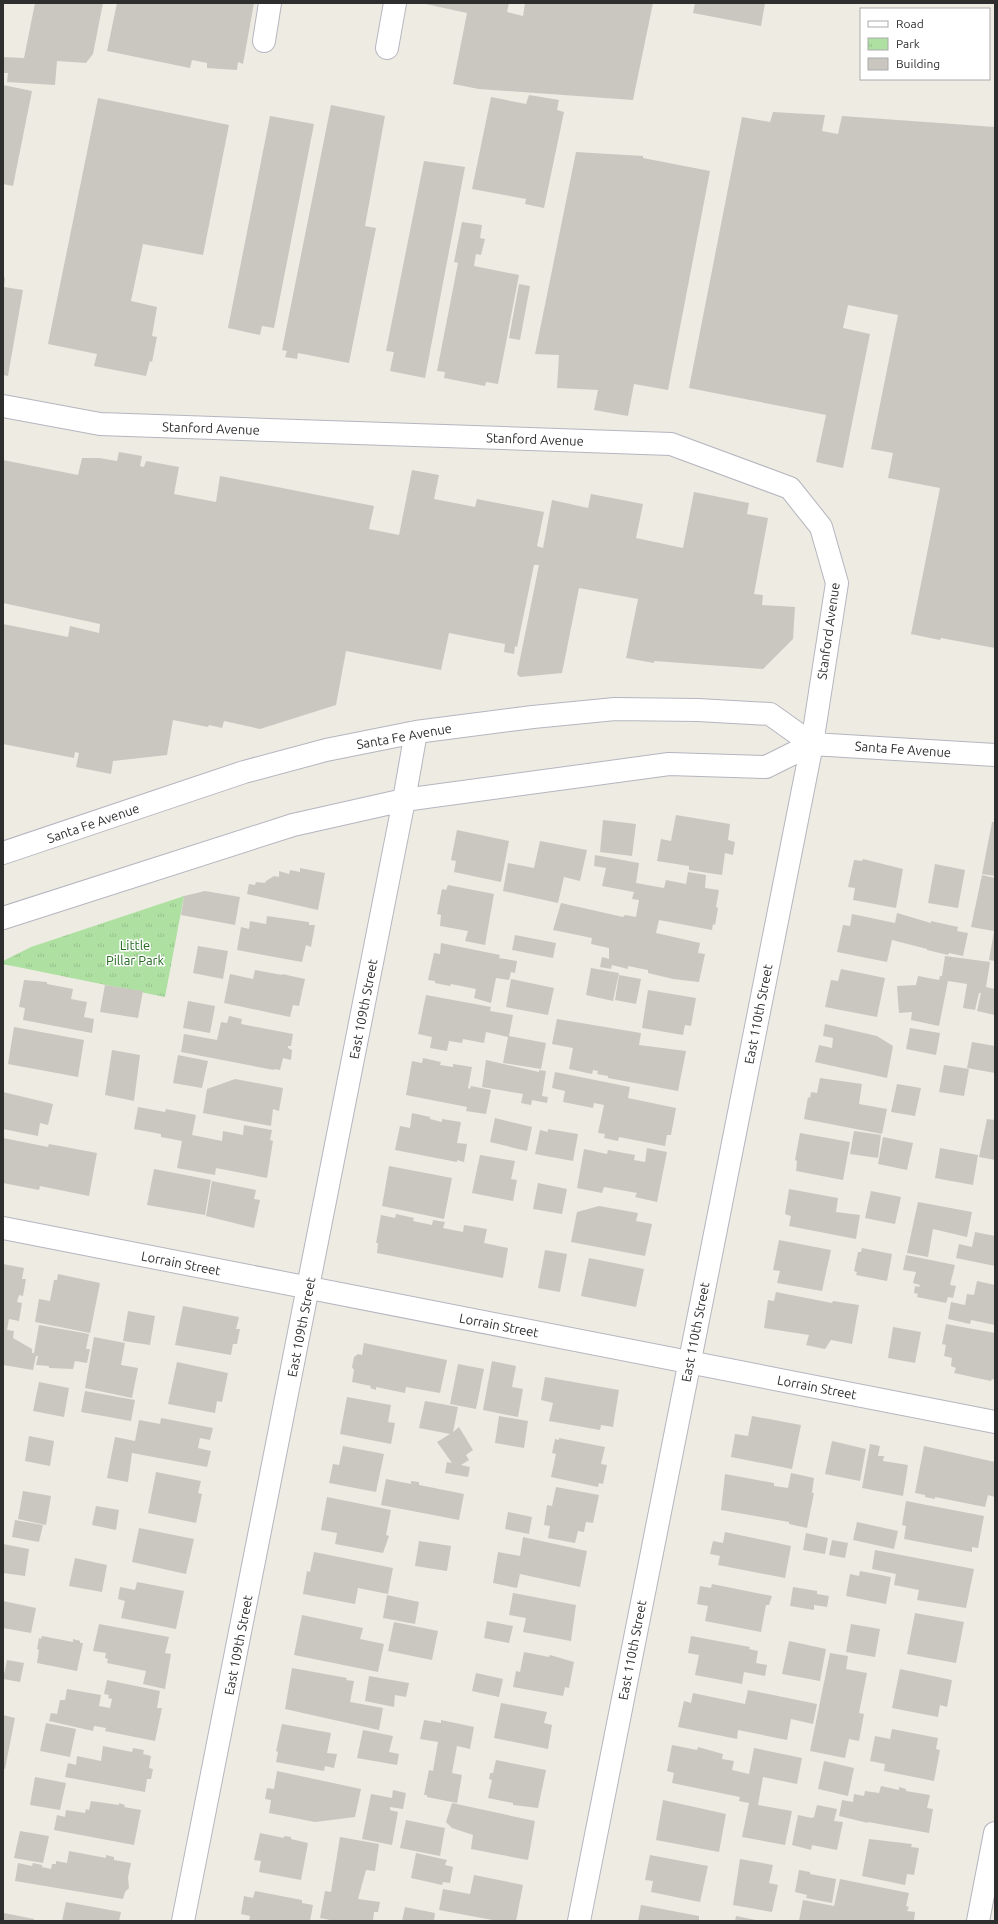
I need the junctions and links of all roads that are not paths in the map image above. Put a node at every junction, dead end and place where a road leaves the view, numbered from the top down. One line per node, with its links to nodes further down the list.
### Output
1 (270, 3): 3 (street)
2 (395, 3): 4 (street)
3 (264, 41)
4 (387, 48)
5 (3, 406): 7 (street, Stanford Avenue)
6 (416, 732): 7 (street, Santa Fe Avenue); 9 (street, East 109th Street); 10 (street, Santa Fe Avenue)
7 (812, 744): 8 (street, Santa Fe Avenue); 9 (street); 14 (street, East 110th Street)
8 (995, 755)
9 (404, 800): 11 (street); 13 (street, East 109th Street)
10 (3, 853)
11 (3, 918)
12 (3, 1228): 13 (street, Lorrain Street)
13 (309, 1288): 14 (street, Lorrain Street); 17 (street, East 109th Street)
14 (689, 1363): 15 (street, Lorrain Street); 18 (street, East 110th Street)
15 (995, 1422)
16 (995, 1833): 19 (street)
17 (183, 1921)
18 (579, 1921)
19 (978, 1921)

